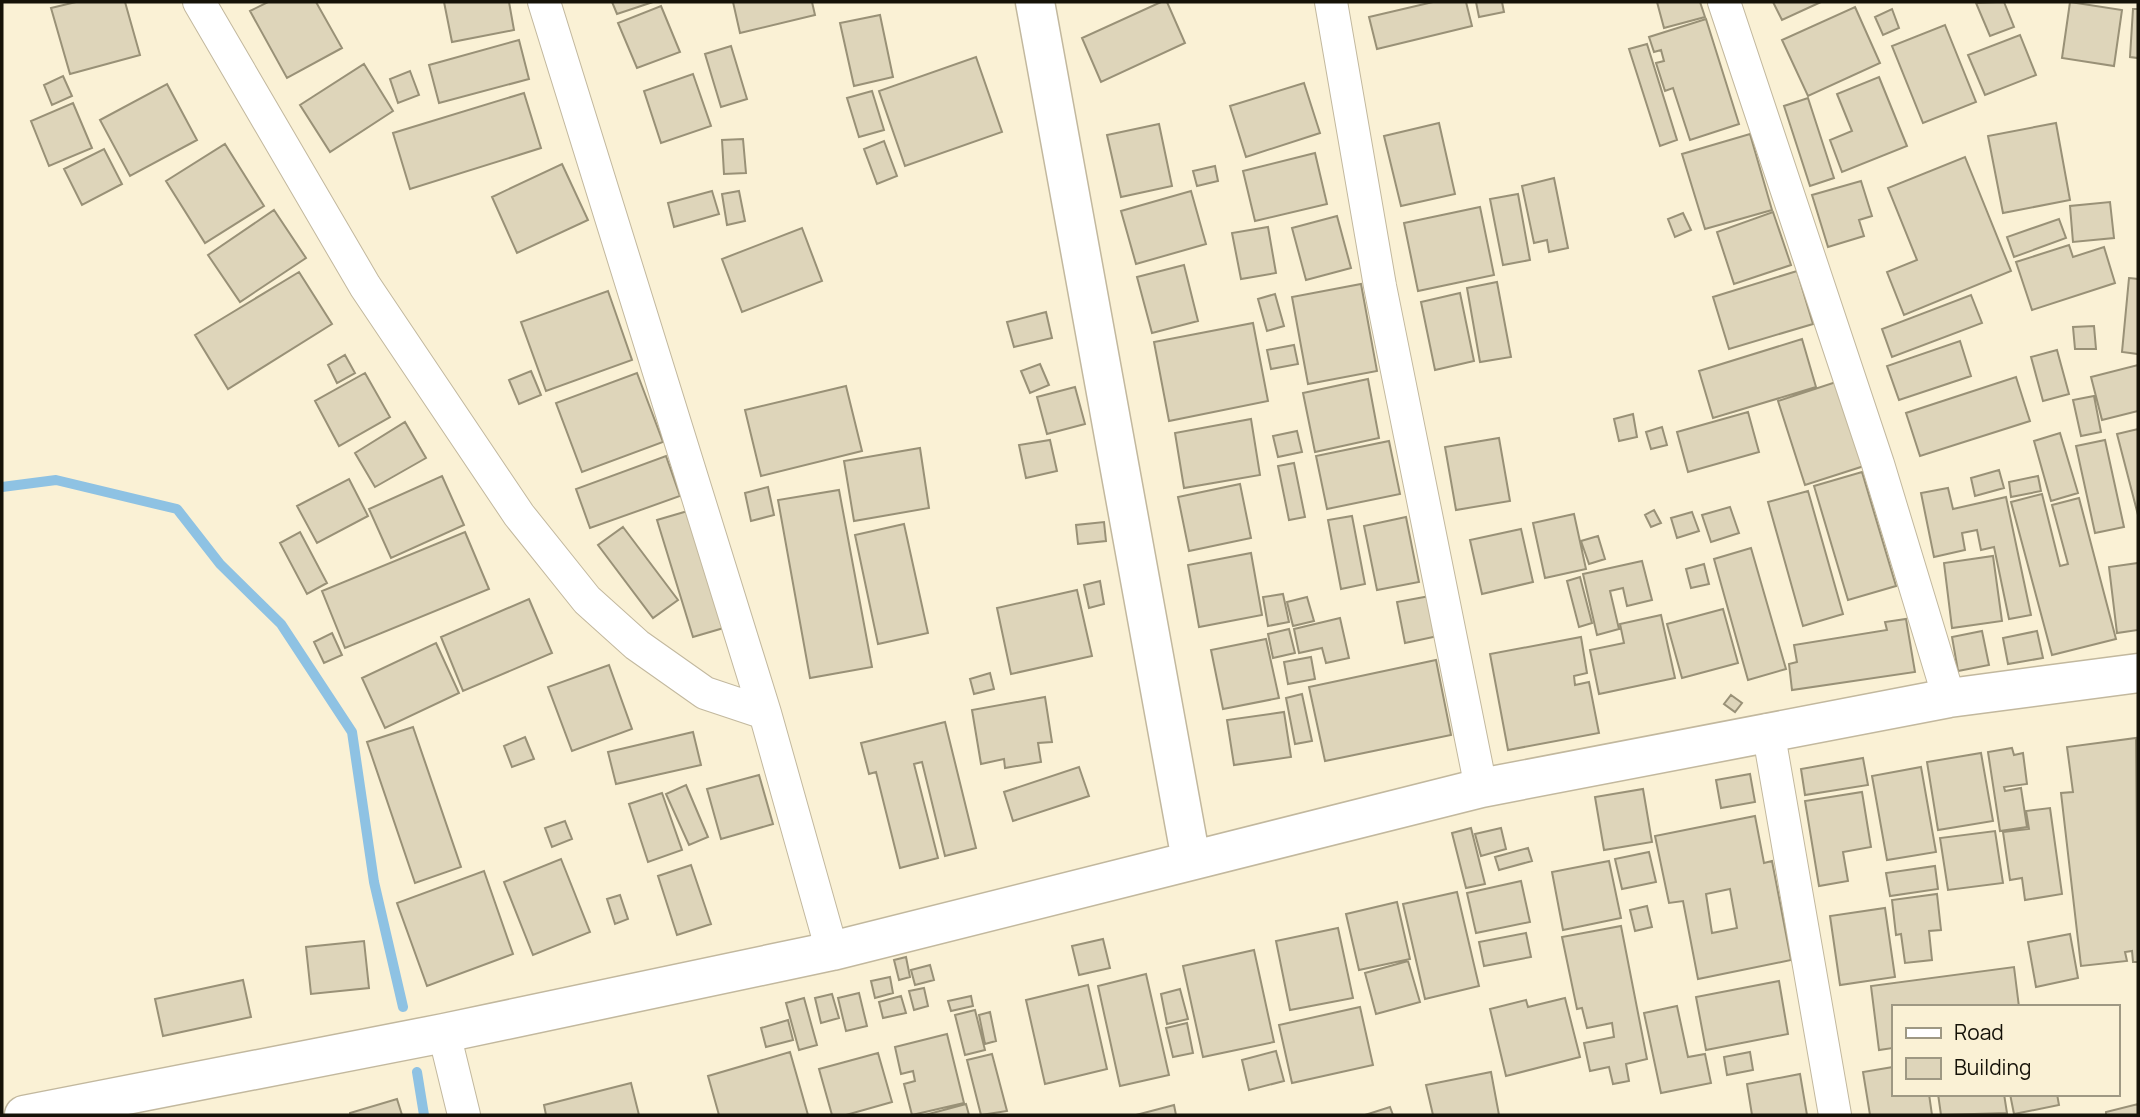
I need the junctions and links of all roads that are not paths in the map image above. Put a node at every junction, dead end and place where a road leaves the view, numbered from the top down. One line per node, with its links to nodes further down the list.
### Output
1 (199, 2): 8 (street)
2 (544, 2): 8 (street)
3 (1035, 2): 11 (main road)
4 (1331, 2): 10 (street)
5 (1724, 2): 7 (street)
6 (2138, 673): 7 (main road)
7 (1948, 698): 9 (main road)
8 (765, 713): 12 (street)
9 (1768, 730): 10 (main road); 17 (street)
10 (1481, 788): 11 (main road)
11 (1191, 860): 12 (main road)
12 (832, 951): 13 (main road)
13 (444, 1033): 14 (main road); 16 (street)
14 (107, 1107): 15 (main road)
15 (24, 1115)
16 (464, 1115)
17 (1835, 1115)

